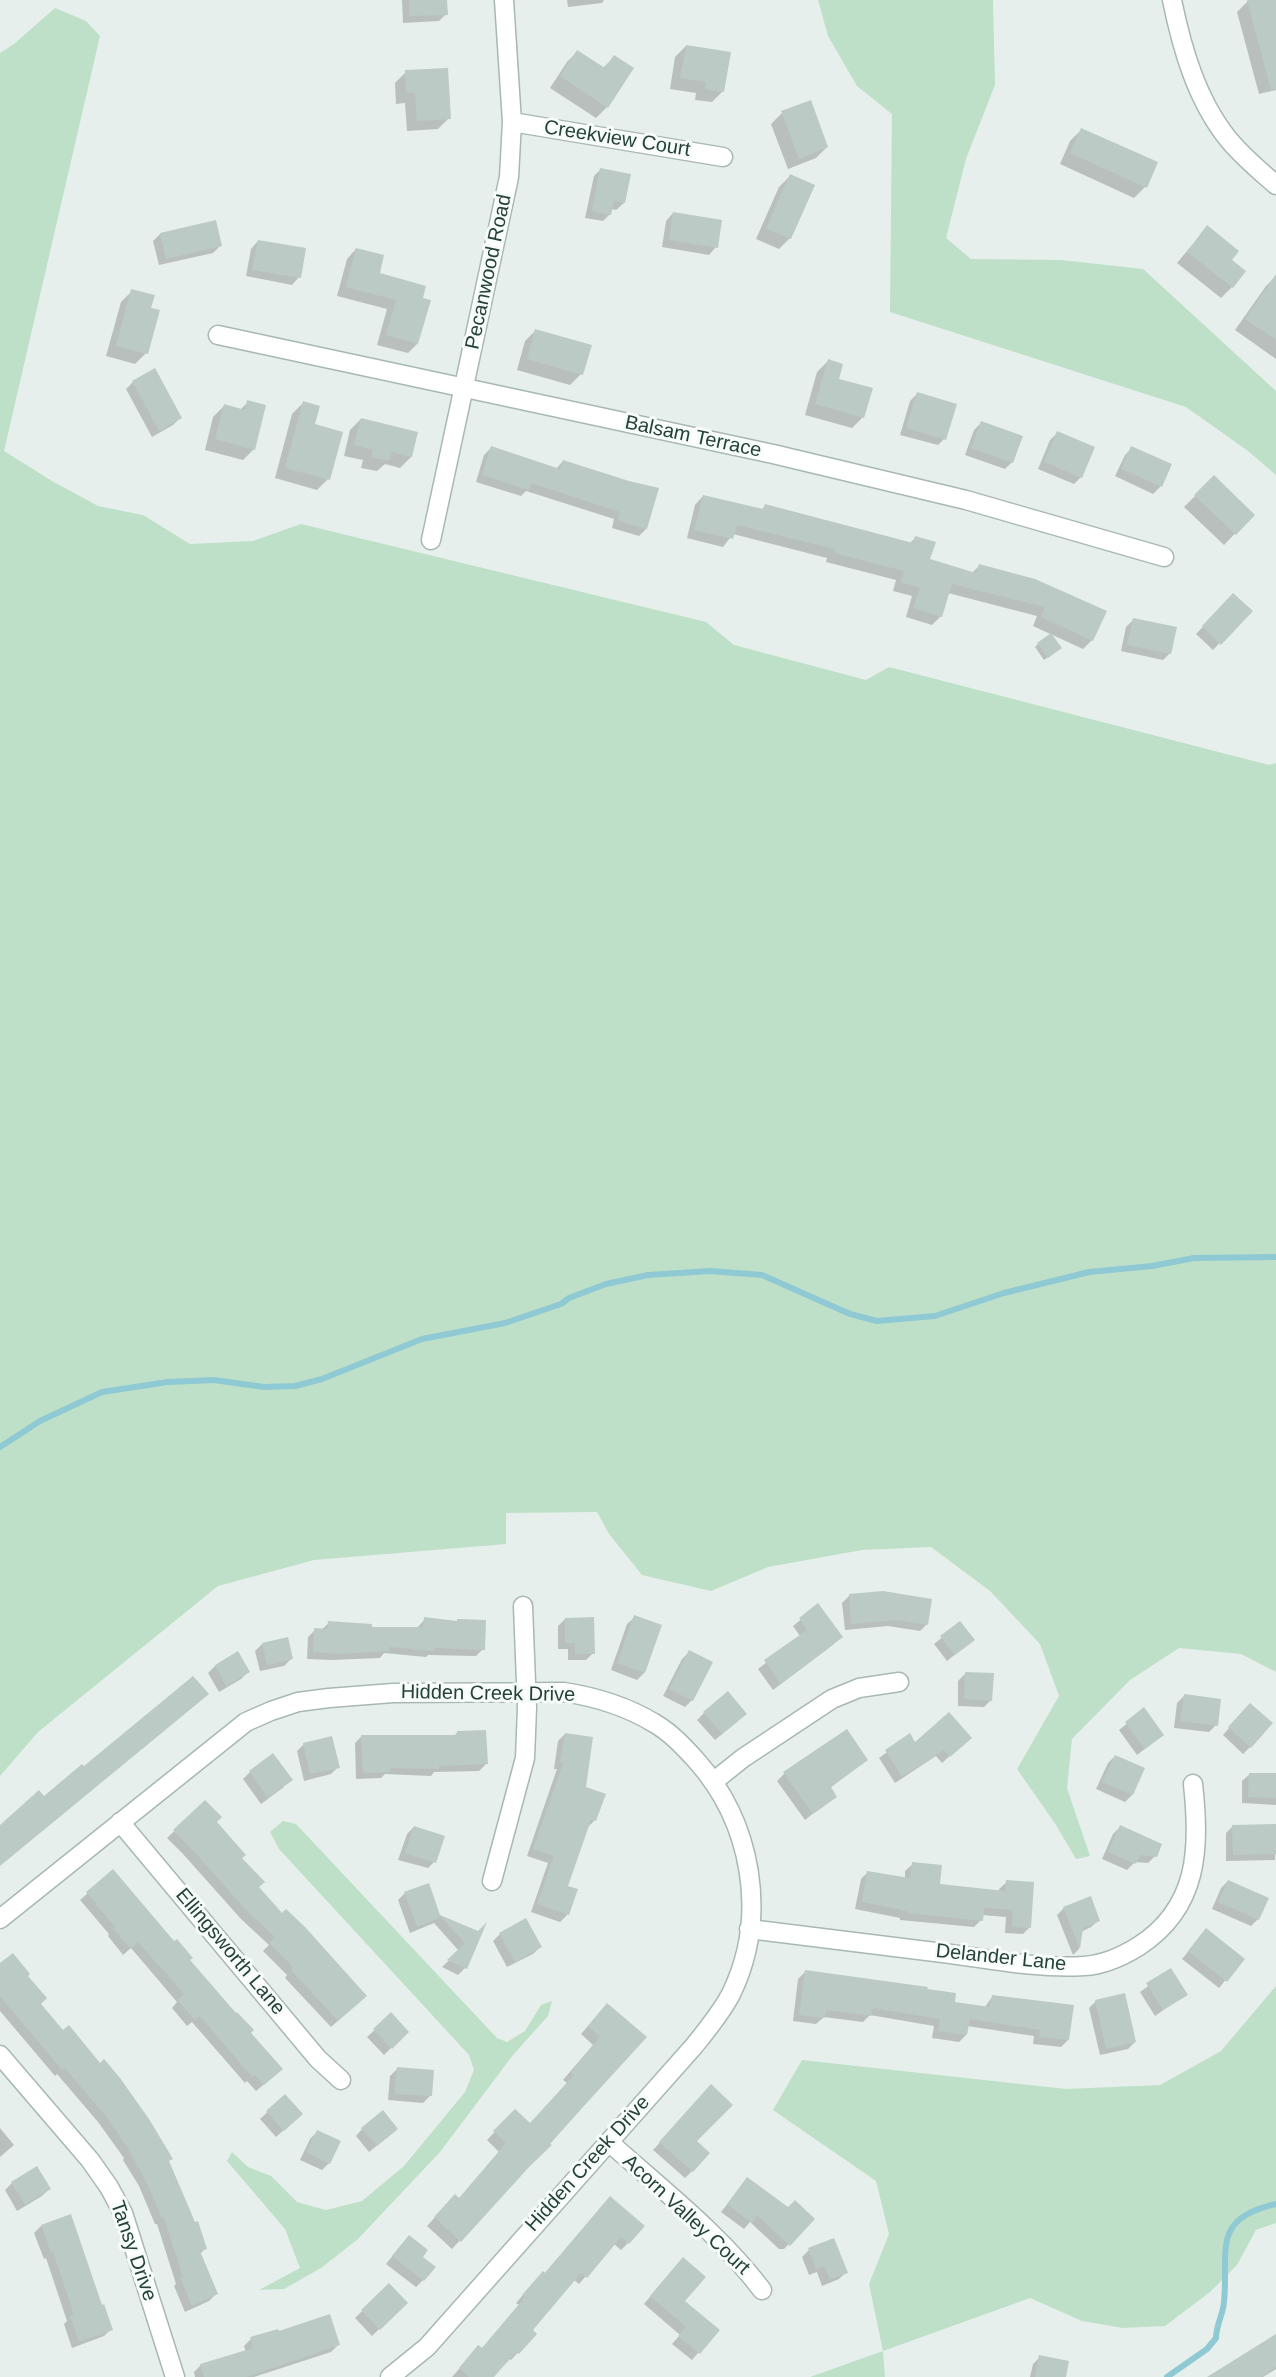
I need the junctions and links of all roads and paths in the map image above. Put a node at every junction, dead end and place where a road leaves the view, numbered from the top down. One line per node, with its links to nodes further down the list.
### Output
1 (504, 0): 3 (street, Pecanwood Road)
2 (1172, 0): 5 (street)
3 (512, 122): 4 (street, Creekview Court); 7 (street, Pecanwood Road)
4 (723, 157)
5 (1276, 185)
6 (218, 335): 7 (street, Balsam Terrace)
7 (465, 388): 8 (street, Pecanwood Road); 9 (street, Balsam Terrace)
8 (431, 540)
9 (1164, 557)
10 (523, 1605): 12 (street)
11 (899, 1682): 13 (street)
12 (527, 1692): 13 (street, Hidden Creek Drive); 15 (street, Hidden Creek Drive); 16 (street)
13 (713, 1782): 18 (street, Hidden Creek Drive)
14 (1193, 1784): 18 (street, Delander Lane)
15 (120, 1822): 17 (street, Hidden Creek Drive); 20 (street, Ellingsworth Lane)
16 (492, 1881)
17 (0, 1919)
18 (749, 1929): 21 (street, Hidden Creek Drive)
19 (0, 2055): 23 (street, Tansy Drive)
20 (341, 2080)
21 (609, 2142): 22 (street, Acorn Valley Court); 24 (street, Hidden Creek Drive)
22 (762, 2290)
23 (175, 2377)
24 (390, 2377)

